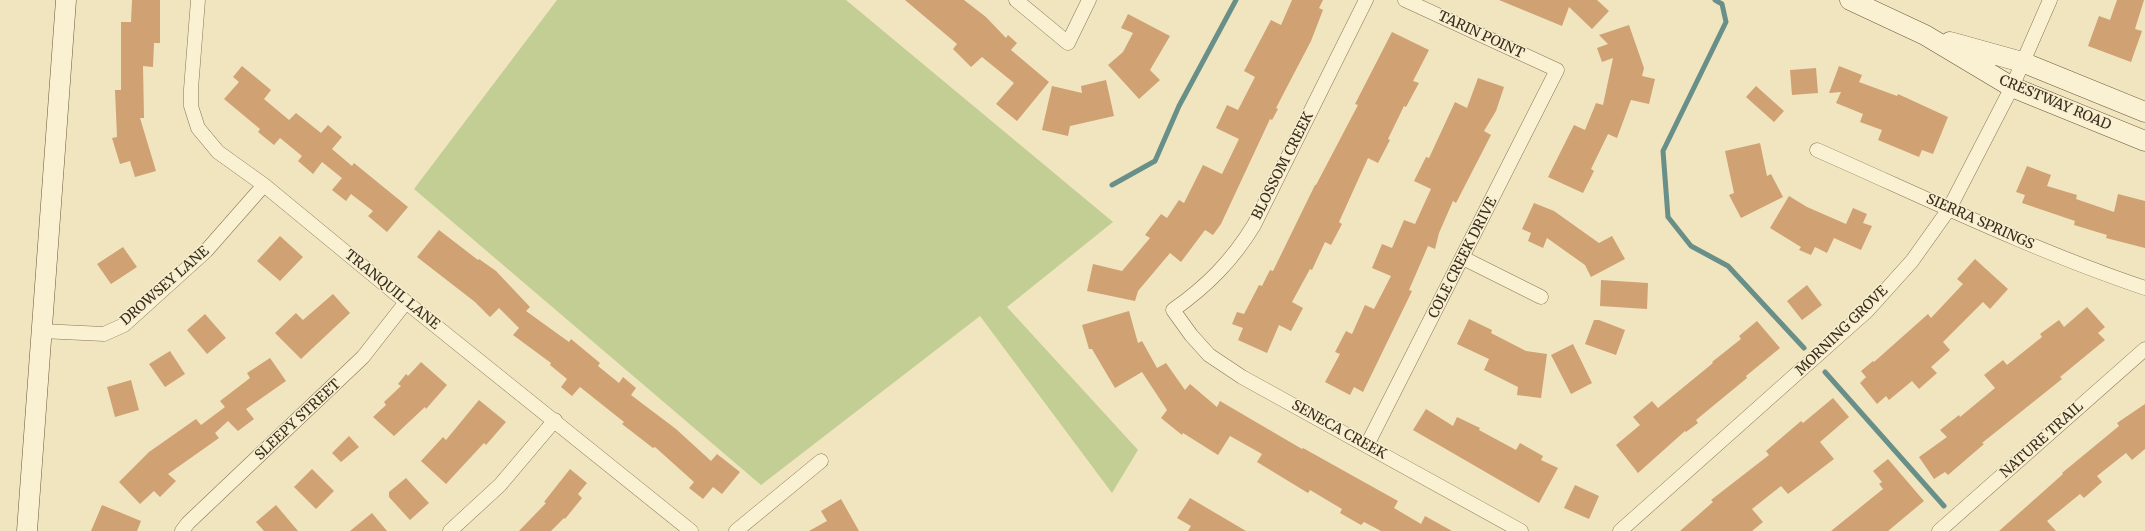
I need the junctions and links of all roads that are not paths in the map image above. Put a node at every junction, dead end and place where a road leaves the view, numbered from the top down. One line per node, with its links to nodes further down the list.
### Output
1 (66, 0): 23 (street)
2 (198, 0): 16 (street, TRANQUIL LANE)
3 (1016, 0): 4 (street)
4 (1089, 0)
5 (1366, 0): 22 (street, BLOSSOM CREEK)
6 (1405, 0): 11 (street, TARIN POINT)
7 (1850, 0): 9 (street, CRESTWAY ROAD)
8 (2050, 0): 10 (street, MORNING GROVE)
9 (1925, 35): 10 (street, CRESTWAY ROAD); 12 (street, CRESTWAY ROAD)
10 (2022, 62): 12 (street, MORNING GROVE); 13 (street, CRESTWAY ROAD)
11 (1557, 70): 18 (street, COLE CREEK DRIVE)
12 (2012, 87): 14 (street, CRESTWAY ROAD); 17 (street, MORNING GROVE)
13 (2145, 112)
14 (2145, 141)
15 (1817, 150): 17 (street, SIERRA SPRINGS)
16 (264, 185): 21 (street, TRANQUIL LANE); 23 (street, DROWSEY LANE)
17 (1950, 209): 19 (street, SIERRA SPRINGS); 34 (street, MORNING GROVE)
18 (1463, 258): 20 (street); 26 (street, COLE CREEK DRIVE)
19 (2145, 288)
20 (1541, 297)
21 (406, 302): 25 (street, TRANQUIL LANE); 29 (street, SLEEPY STREET)
22 (1173, 310): 26 (street, SENECA CREEK)
23 (41, 331): 28 (street)
24 (2145, 349): 35 (street, NATURE TRAIL)
25 (555, 420): 30 (street); 31 (street, TRANQUIL LANE)
26 (1367, 445): 33 (street, SENECA CREEK)
27 (822, 461): 32 (street)
28 (27, 531)
29 (182, 531)
30 (450, 531)
31 (691, 531)
32 (736, 531)
33 (1521, 531)
34 (1620, 531)
35 (1940, 531)

